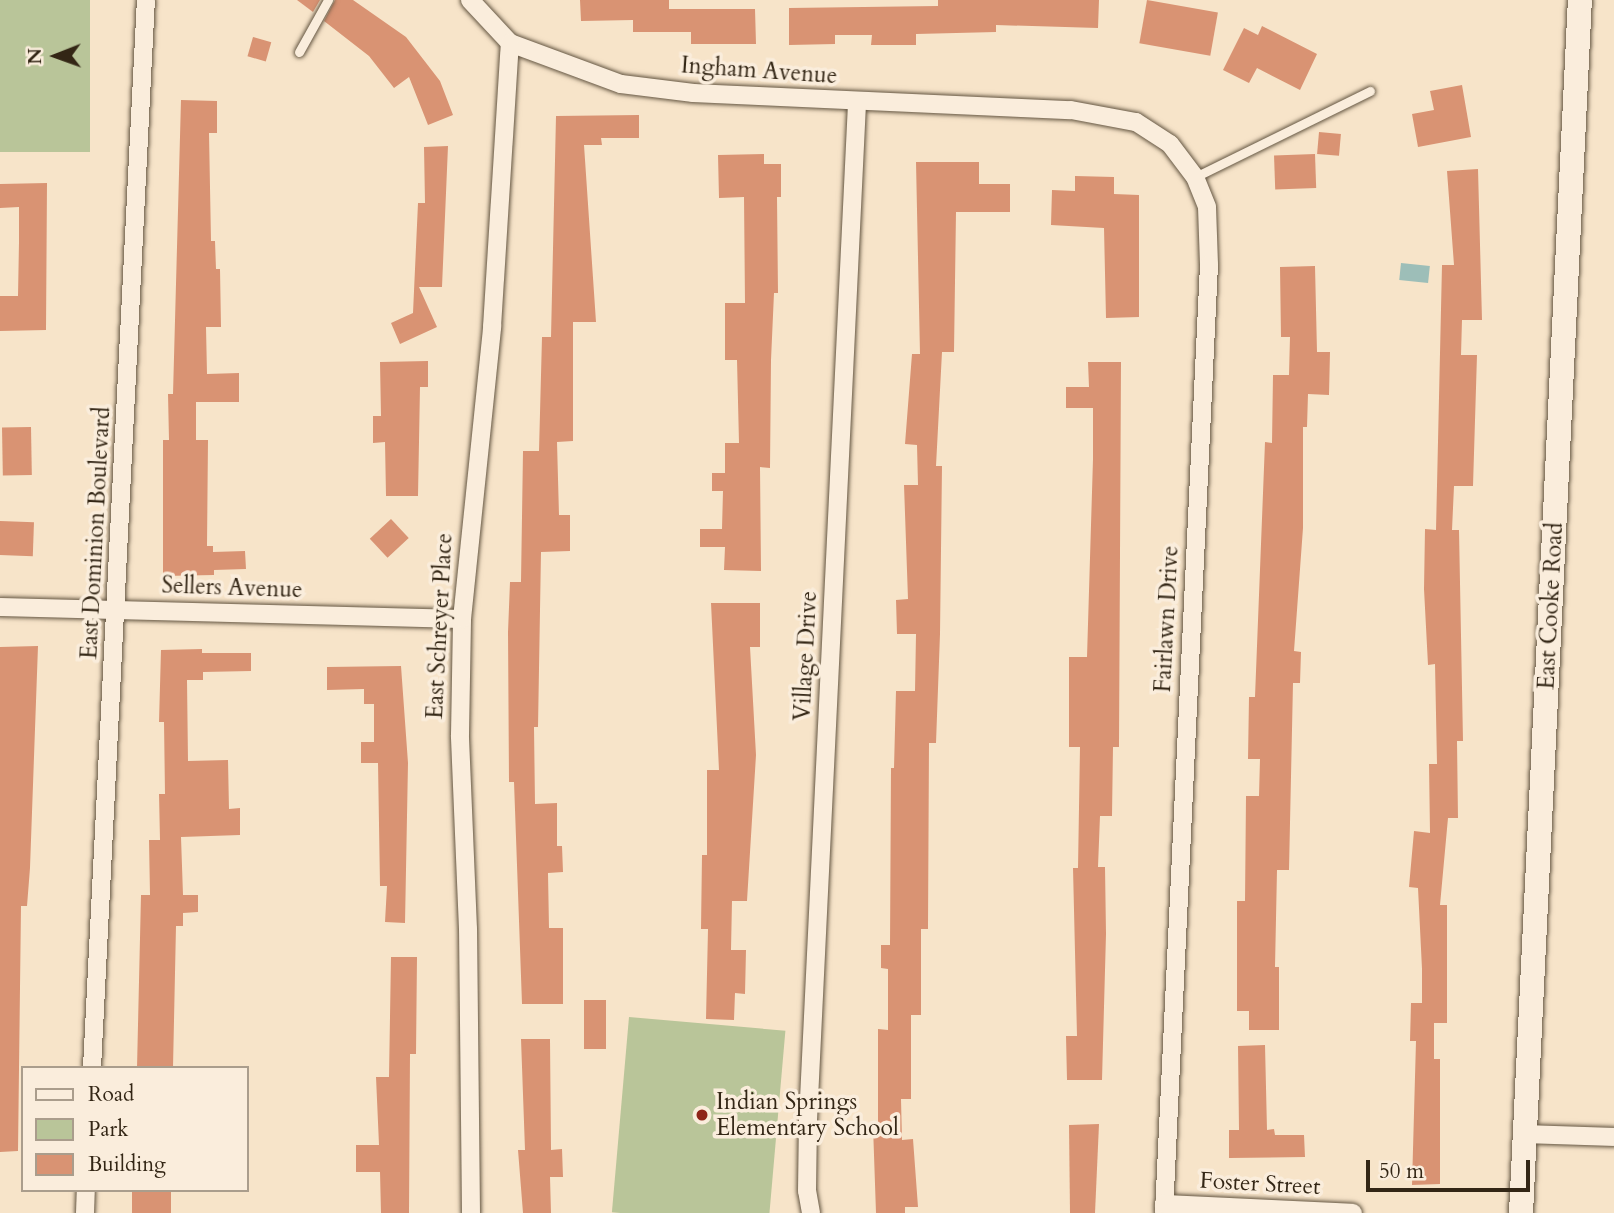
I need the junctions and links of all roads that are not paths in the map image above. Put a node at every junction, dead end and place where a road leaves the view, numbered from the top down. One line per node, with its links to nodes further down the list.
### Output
1 (146, 0): 12 (street, East Dominion Boulevard)
2 (328, 0): 6 (lane)
3 (470, 0): 5 (street, Ingham Avenue)
4 (1580, 0): 15 (main road, East Cooke Road)
5 (510, 43): 8 (street, Ingham Avenue); 13 (street, East Schreyer Place)
6 (299, 52)
7 (1370, 91): 10 (lane)
8 (858, 102): 9 (street, Ingham Avenue); 21 (street, Village Drive)
9 (1071, 110): 10 (street, Fairlawn Drive)
10 (1195, 177): 18 (street, Fairlawn Drive)
11 (0, 607): 12 (street, Sellers Avenue)
12 (117, 607): 13 (street, Sellers Avenue); 14 (street, East Dominion Boulevard)
13 (462, 619): 20 (street, East Schreyer Place)
14 (92, 1066)
15 (1525, 1134): 16 (street); 24 (main road, East Cooke Road)
16 (1614, 1137)
17 (86, 1192): 19 (street)
18 (1164, 1208): 22 (street, Foster Street)
19 (85, 1213)
20 (471, 1213)
21 (811, 1213)
22 (1338, 1213): 23 (street, Foster Street)
23 (1353, 1213)
24 (1521, 1213)

